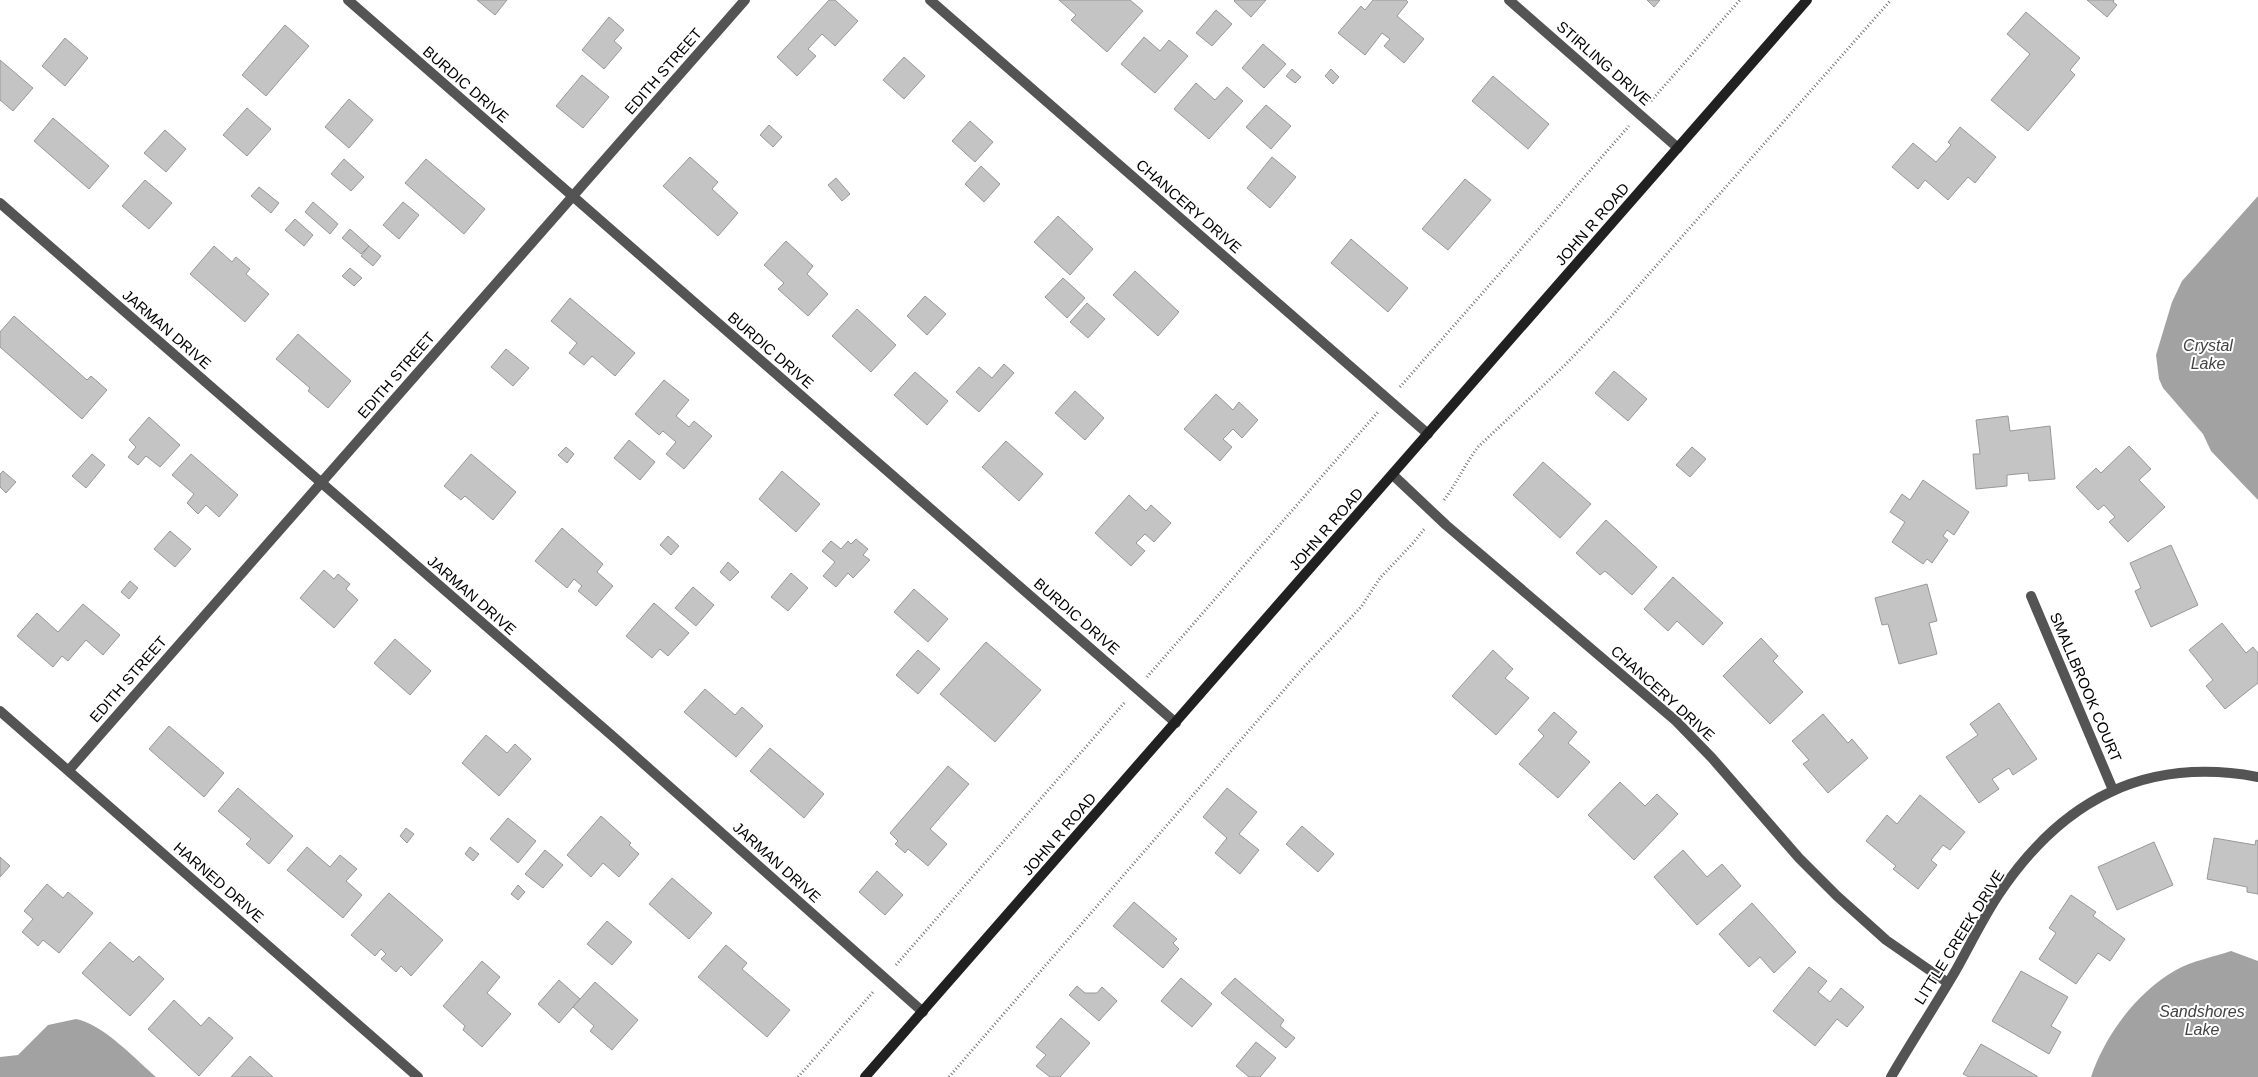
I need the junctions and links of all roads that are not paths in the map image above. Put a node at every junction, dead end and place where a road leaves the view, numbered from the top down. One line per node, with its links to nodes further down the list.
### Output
1 (348, 0): 7 (street, BURDIC DRIVE)
2 (745, 0): 7 (street, EDITH STREET)
3 (930, 0): 9 (street, CHANCERY DRIVE)
4 (1509, 0): 6 (street, STIRLING DRIVE)
5 (1807, 0): 6 (main road, JOHN R ROAD)
6 (1678, 148): 9 (main road, JOHN R ROAD)
7 (572, 197): 11 (street, EDITH STREET); 14 (street, BURDIC DRIVE)
8 (0, 203): 11 (street, JARMAN DRIVE)
9 (1428, 434): 10 (main road, JOHN R ROAD)
10 (1392, 475): 14 (main road, JOHN R ROAD); 18 (street, CHANCERY DRIVE)
11 (321, 483): 15 (street, EDITH STREET); 19 (street, JARMAN DRIVE)
12 (2031, 596): 17 (street, SMALLBROOK COURT)
13 (0, 711): 15 (street, HARNED DRIVE)
14 (1176, 723): 19 (main road, JOHN R ROAD)
15 (68, 770): 20 (street, HARNED DRIVE)
16 (2258, 777): 17 (street, LITTLE CREEK DRIVE)
17 (2114, 790): 18 (street, LITTLE CREEK DRIVE)
18 (1948, 983): 22 (street, LITTLE CREEK DRIVE)
19 (923, 1012): 21 (main road, JOHN R ROAD)
20 (418, 1077)
21 (866, 1077)
22 (1891, 1077)

